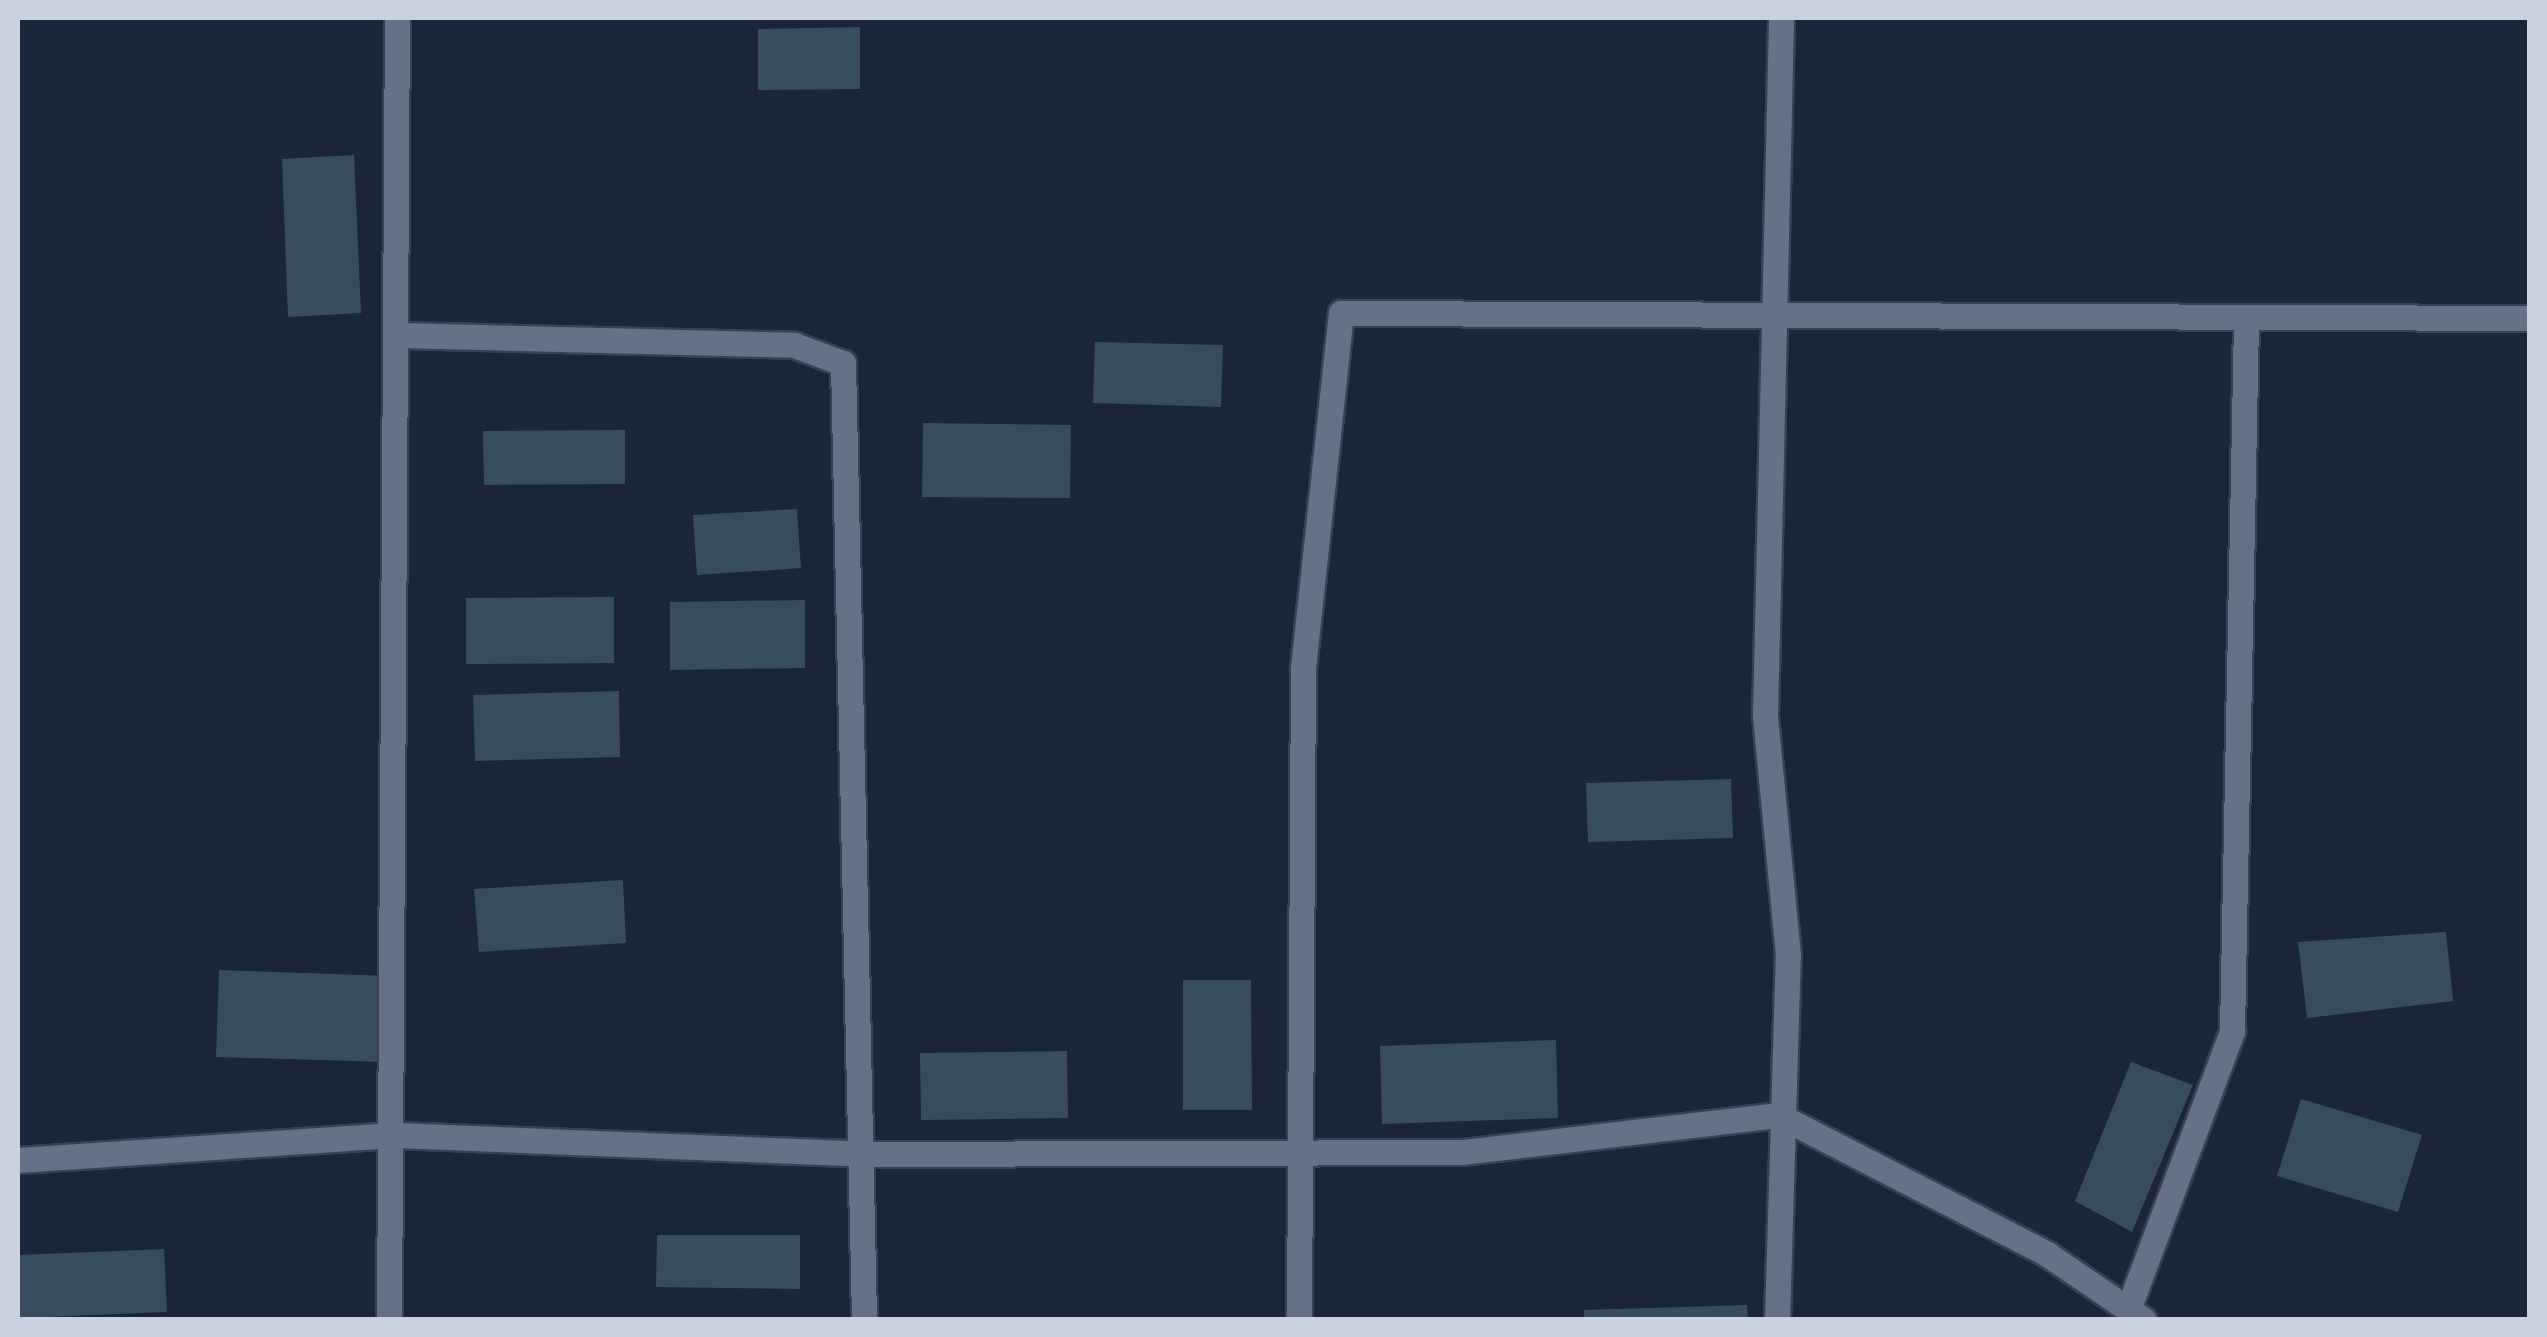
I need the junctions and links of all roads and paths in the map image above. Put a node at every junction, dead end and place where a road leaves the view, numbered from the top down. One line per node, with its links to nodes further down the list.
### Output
1 (397, 18): 6 (street)
2 (1782, 18): 3 (street)
3 (1781, 310): 5 (street); 7 (street); 9 (street)
4 (2530, 318): 5 (street)
5 (2246, 319): 12 (street)
6 (398, 334): 8 (street); 10 (street)
7 (1778, 1114): 9 (street); 12 (street); 16 (street)
8 (397, 1136): 10 (street); 11 (street); 13 (street)
9 (1301, 1147): 10 (street); 15 (street)
10 (866, 1154): 14 (street)
11 (18, 1160)
12 (2137, 1314)
13 (389, 1320)
14 (864, 1320)
15 (1299, 1320)
16 (1777, 1320)

